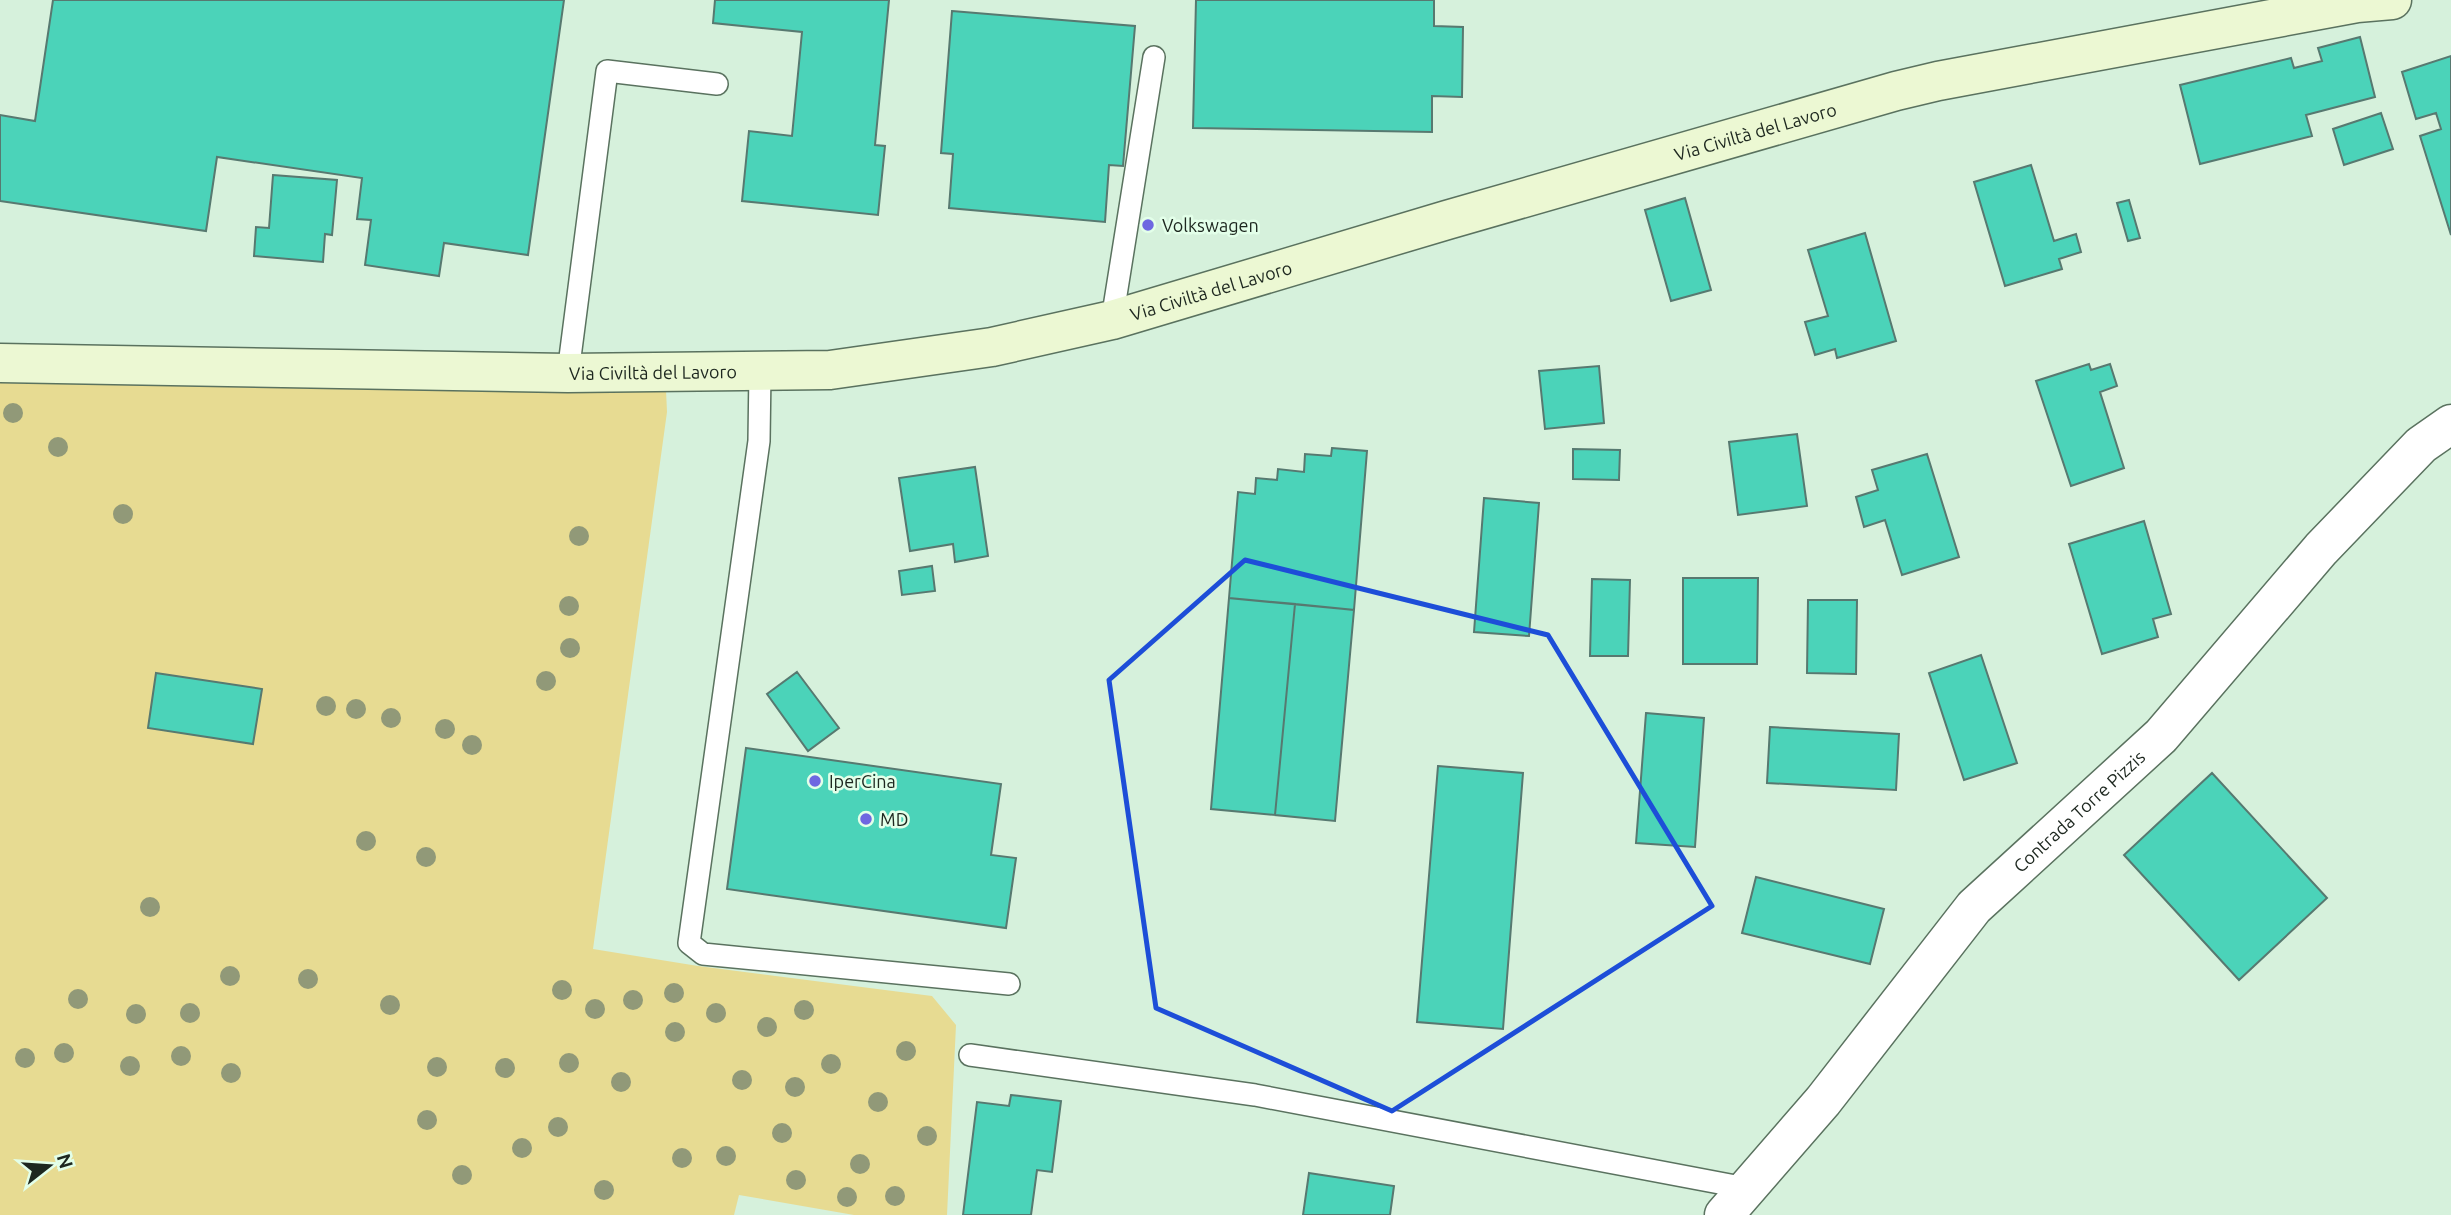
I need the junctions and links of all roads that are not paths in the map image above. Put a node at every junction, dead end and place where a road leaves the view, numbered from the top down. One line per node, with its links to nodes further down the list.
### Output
1 (2392, 0): 4 (main road, Via Civiltà del Lavoro)
2 (1154, 57): 4 (lane)
3 (717, 84): 7 (lane)
4 (1112, 320): 6 (main road, Via Civiltà del Lavoro)
5 (0, 362): 7 (main road, Via Civiltà del Lavoro)
6 (760, 371): 7 (main road, Via Civiltà del Lavoro); 9 (lane)
7 (568, 373)
8 (2451, 424): 11 (street, Contrada Torre Pizzis)
9 (1009, 984)
10 (970, 1055): 11 (lane)
11 (1735, 1201)

